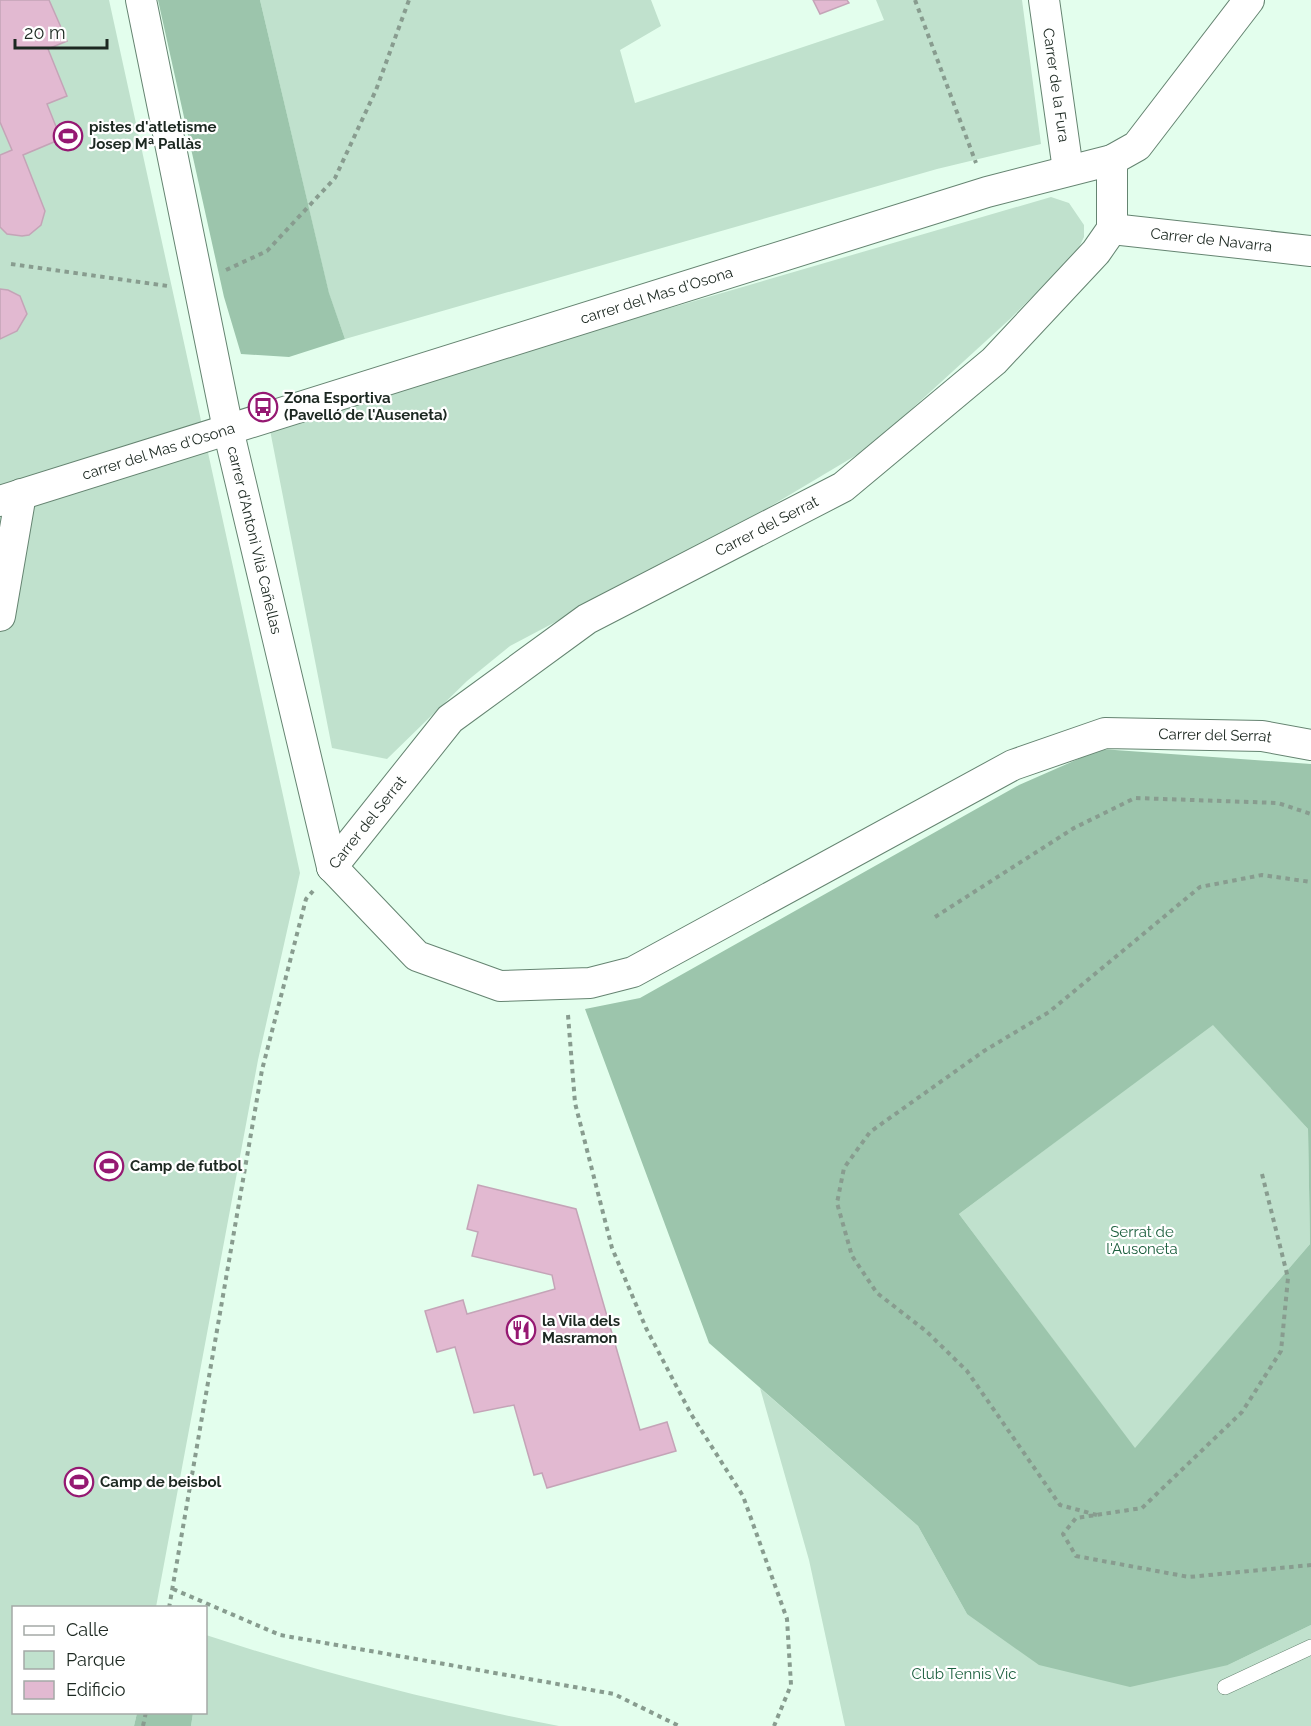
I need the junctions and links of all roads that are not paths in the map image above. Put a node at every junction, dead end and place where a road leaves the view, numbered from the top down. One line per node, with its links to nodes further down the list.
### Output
1 (141, 0): 8 (street, carrer d'Antoni Vilà Cañellas)
2 (1044, 0): 5 (street, Carrer de la Fura)
3 (1249, 0): 4 (street, carrer del Mas d'Osona)
4 (1112, 160): 5 (street, carrer del Mas d'Osona); 6 (street)
5 (1068, 170): 8 (street, carrer del Mas d'Osona)
6 (1112, 229): 7 (street, Carrer de Navarra); 12 (street, Carrer del Serrat)
7 (1311, 251)
8 (228, 429): 9 (street, carrer del Mas d'Osona); 12 (street, carrer d'Antoni Vilà Cañellas)
9 (11, 497): 10 (street)
10 (1, 599)
11 (1311, 745): 12 (street, Carrer del Serrat)
12 (332, 867)
13 (1311, 1647): 14 (lane)
14 (1225, 1687)

